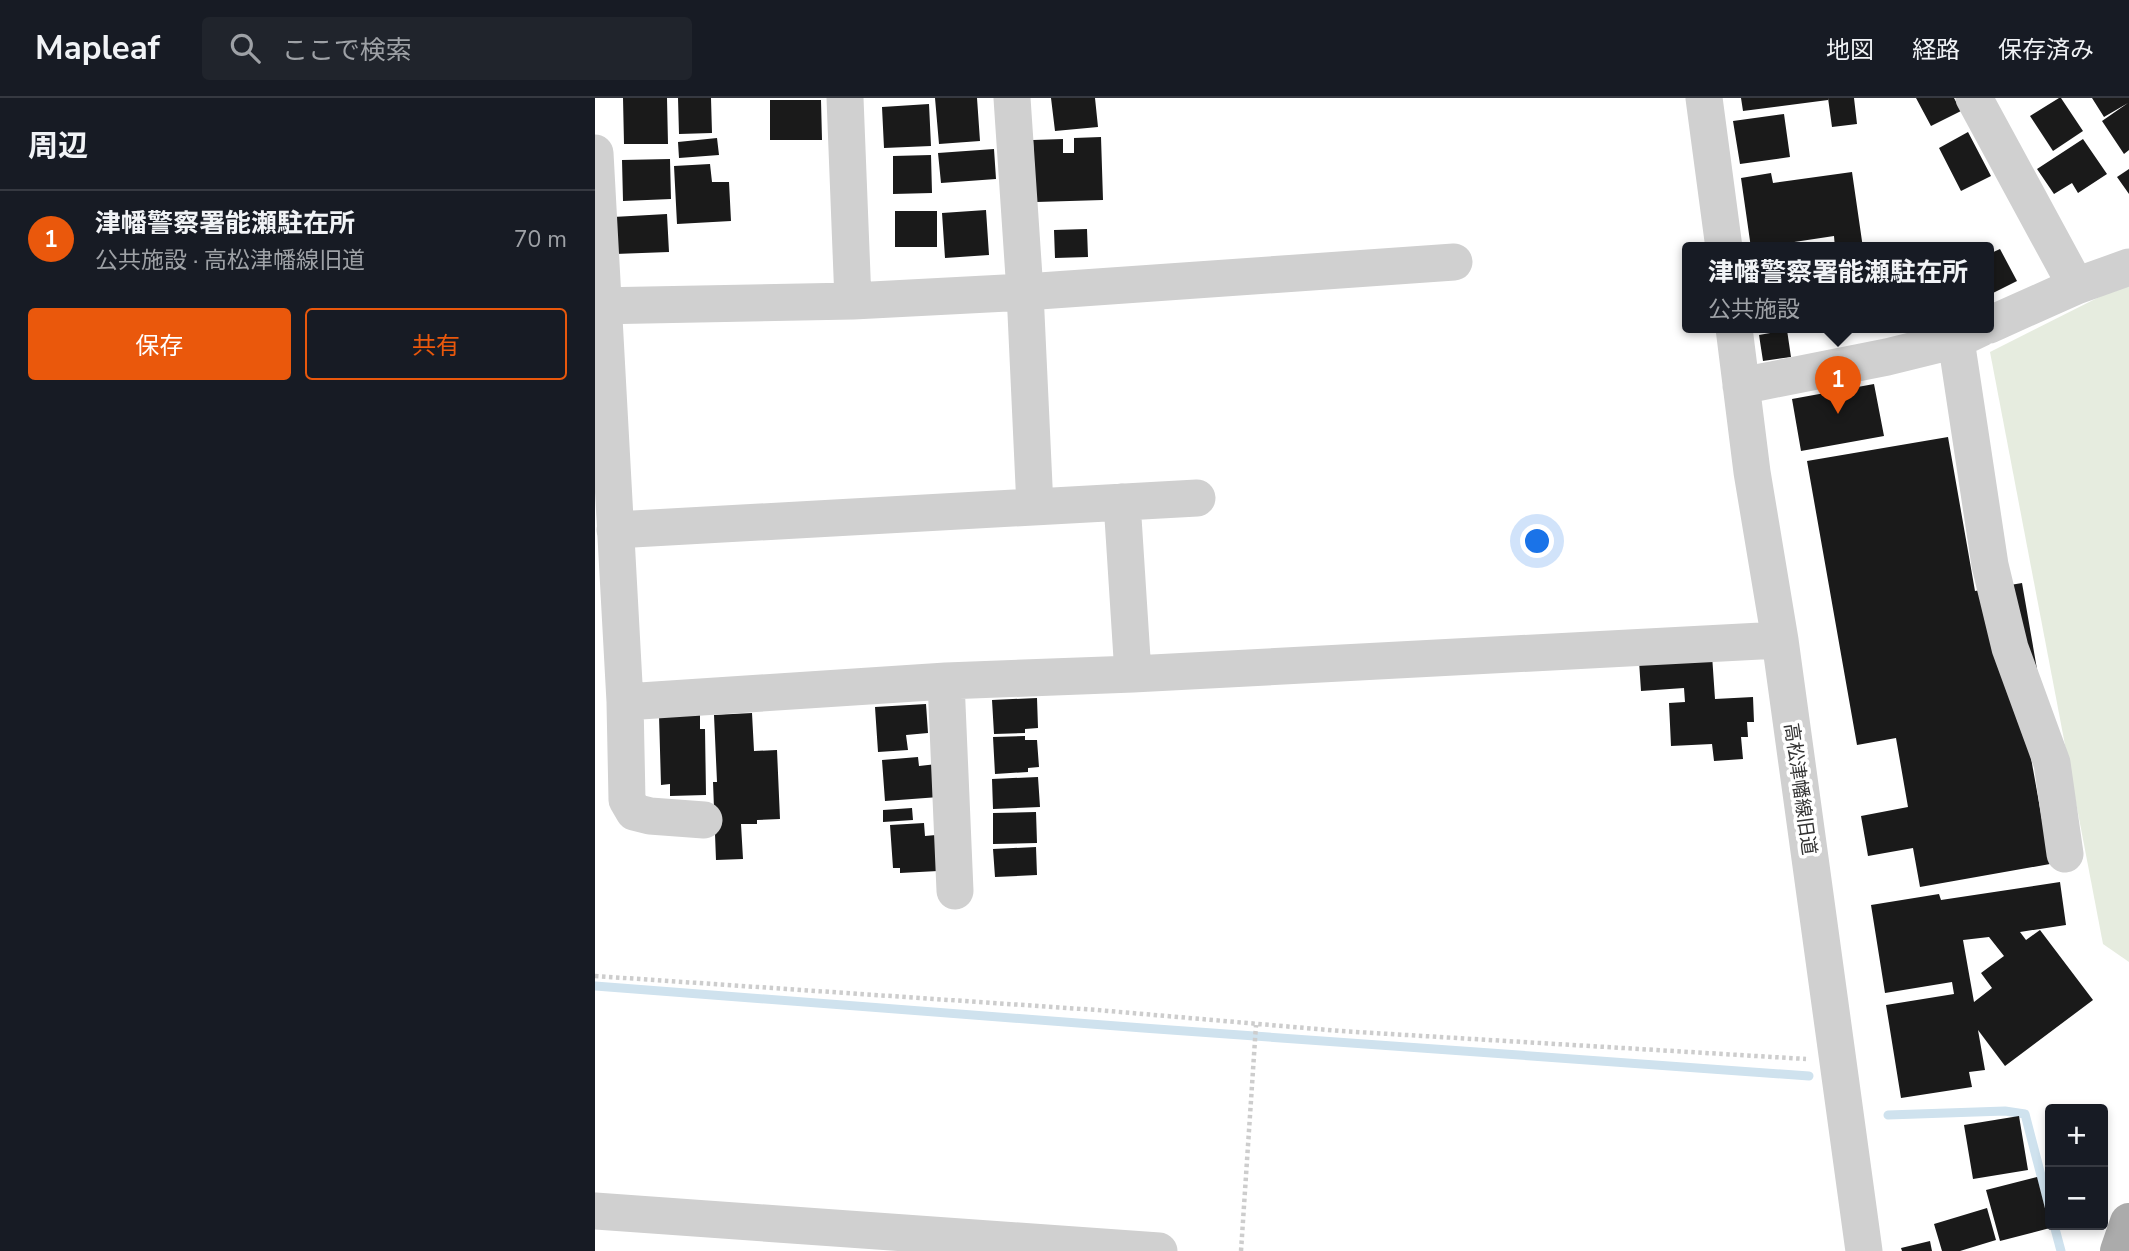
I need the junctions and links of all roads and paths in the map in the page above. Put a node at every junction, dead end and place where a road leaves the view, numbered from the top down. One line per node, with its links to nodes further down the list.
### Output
1 (845, 98): 11 (street)
2 (1012, 98): 10 (street)
3 (1704, 98): 6 (street)
4 (1974, 98): 9 (street)
5 (595, 153): 12 (street)
6 (1723, 242)
7 (1454, 262): 10 (street)
8 (2129, 267): 9 (street)
9 (2076, 286): 13 (street)
10 (1025, 292): 11 (street); 20 (street)
11 (853, 301): 12 (street)
12 (599, 306): 21 (street)
13 (1994, 323)
14 (1735, 333): 17 (street, 高松津幡線旧道)
15 (1968, 333): 17 (street)
16 (1975, 333): 27 (street)
17 (1741, 386): 22 (street, 高松津幡線旧道)
18 (1197, 498): 19 (street)
19 (1122, 502): 20 (street); 23 (street)
20 (1035, 507): 21 (street)
21 (615, 530): 25 (street)
22 (1780, 640): 23 (street); 31 (street, 高松津幡線旧道)
23 (1133, 674): 24 (street)
24 (946, 681): 25 (street); 28 (street)
25 (625, 702): 26 (street)
26 (704, 820)
27 (2065, 854)
28 (955, 891)
29 (595, 976): 30 (path)
30 (1256, 1025): 31 (path); 35 (path)
31 (1838, 1061): 36 (street, 高松津幡線旧道)
32 (595, 1211): 34 (street)
33 (2129, 1222): 37 (main road)
34 (1159, 1251)
35 (1241, 1251)
36 (1864, 1251)
37 (2119, 1251)

